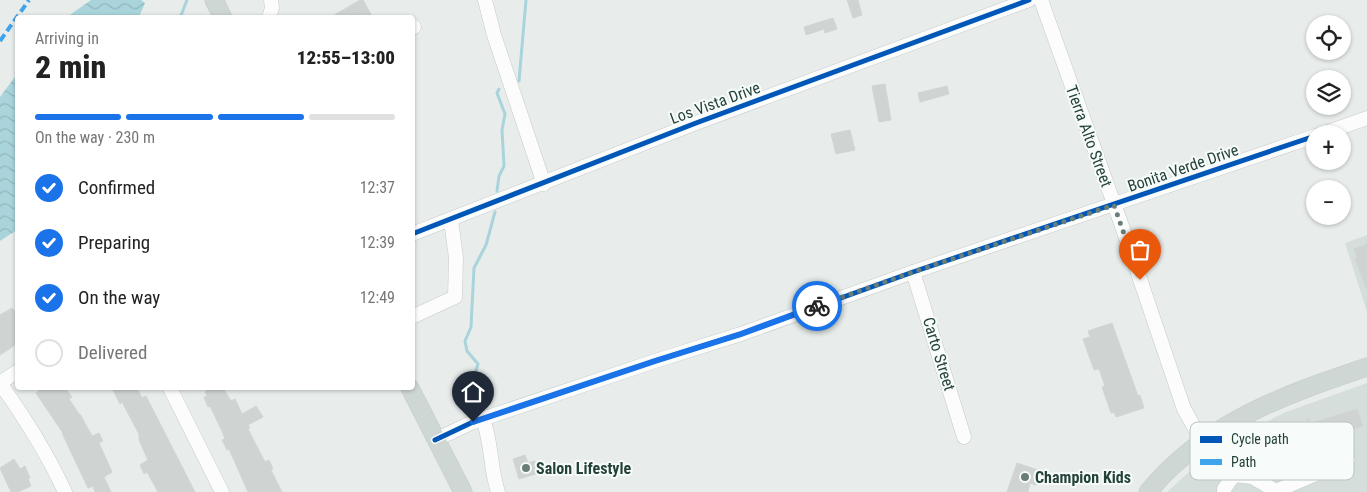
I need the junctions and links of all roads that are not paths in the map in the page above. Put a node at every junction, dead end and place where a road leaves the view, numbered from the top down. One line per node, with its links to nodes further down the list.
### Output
1 (214, 0): 6 (main road)
2 (271, 0): 7 (street)
3 (484, 0): 11 (street)
4 (1029, 0): 11 (street, Los Vista Drive)
5 (1041, 0): 12 (street, Tierra Alto Street)
6 (222, 15)
7 (270, 15)
8 (1367, 118): 9 (street)
9 (1347, 125)
10 (1306, 139): 12 (street, Bonita Verde Drive)
11 (544, 184): 13 (street, Los Vista Drive)
12 (1114, 205): 15 (street, Bonita Verde Drive); 23 (street, Tierra Alto Street)
13 (451, 220): 14 (street, Los Vista Drive); 16 (street)
14 (415, 233)
15 (913, 272): 22 (street, Bonita Verde Drive); 25 (street, Carto Street)
16 (415, 316)
17 (1367, 367): 24 (main road)
18 (15, 373): 19 (street)
19 (0, 383): 31 (street)
20 (171, 390): 32 (street)
21 (411, 390): 26 (main road)
22 (483, 419): 26 (street, Bonita Verde Drive); 34 (street)
23 (1192, 422)
24 (1232, 422)
25 (964, 437)
26 (435, 440): 33 (main road)
27 (1190, 450): 35 (main road)
28 (1230, 480): 36 (street)
29 (1257, 480): 37 (street)
30 (1301, 480): 37 (street)
31 (63, 491)
32 (222, 492)
33 (463, 492)
34 (498, 492)
35 (1148, 492)
36 (1224, 492)
37 (1273, 492)

